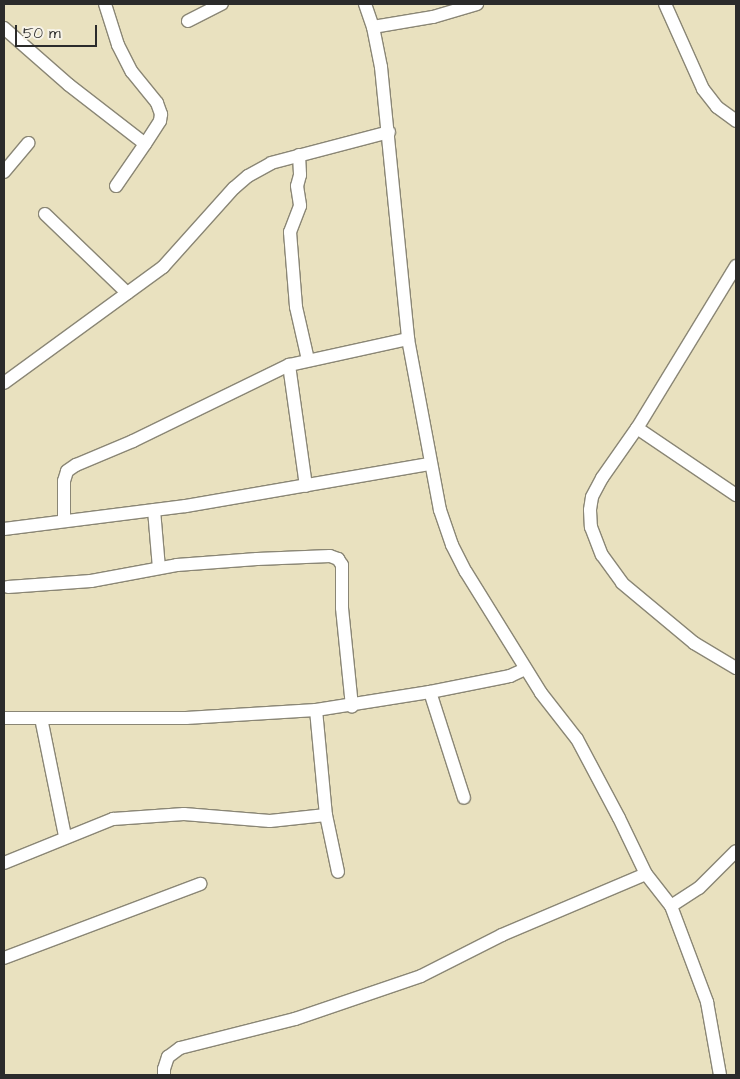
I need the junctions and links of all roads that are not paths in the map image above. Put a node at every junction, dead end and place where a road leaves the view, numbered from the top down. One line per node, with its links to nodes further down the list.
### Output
1 (105, 4): 12 (street)
2 (222, 4): 6 (street)
3 (365, 4): 7 (street)
4 (477, 4): 7 (street)
5 (665, 4): 9 (street)
6 (188, 21)
7 (373, 27): 10 (street)
8 (4, 28): 12 (street)
9 (736, 120)
10 (389, 132): 13 (street); 19 (street)
11 (28, 143): 14 (street)
12 (145, 144): 15 (street)
13 (299, 155): 18 (street); 20 (street)
14 (4, 172)
15 (116, 186)
16 (45, 214): 18 (street)
17 (736, 266): 23 (street)
18 (127, 293): 22 (street)
19 (408, 339): 20 (street); 24 (street)
20 (308, 360): 21 (street)
21 (289, 365): 25 (street); 28 (street)
22 (6, 376)
23 (637, 428): 26 (street); 32 (street)
24 (430, 464): 25 (street); 33 (street)
25 (306, 486): 27 (street)
26 (736, 495)
27 (154, 510): 28 (street); 30 (street)
28 (64, 521): 29 (street)
29 (4, 529)
30 (159, 568): 31 (street); 35 (street)
31 (8, 587)
32 (736, 668)
33 (525, 669): 34 (street); 45 (street)
34 (430, 692): 35 (street); 39 (street)
35 (352, 706): 36 (street)
36 (316, 710): 38 (street); 40 (street)
37 (4, 718): 38 (street)
38 (40, 718): 41 (street)
39 (464, 798)
40 (326, 815): 41 (street); 44 (street)
41 (65, 836): 43 (street)
42 (736, 851): 47 (street)
43 (4, 863)
44 (338, 872)
45 (646, 874): 47 (street); 49 (street)
46 (200, 884): 48 (street)
47 (671, 906): 50 (street)
48 (4, 958)
49 (164, 1075)
50 (720, 1075)

